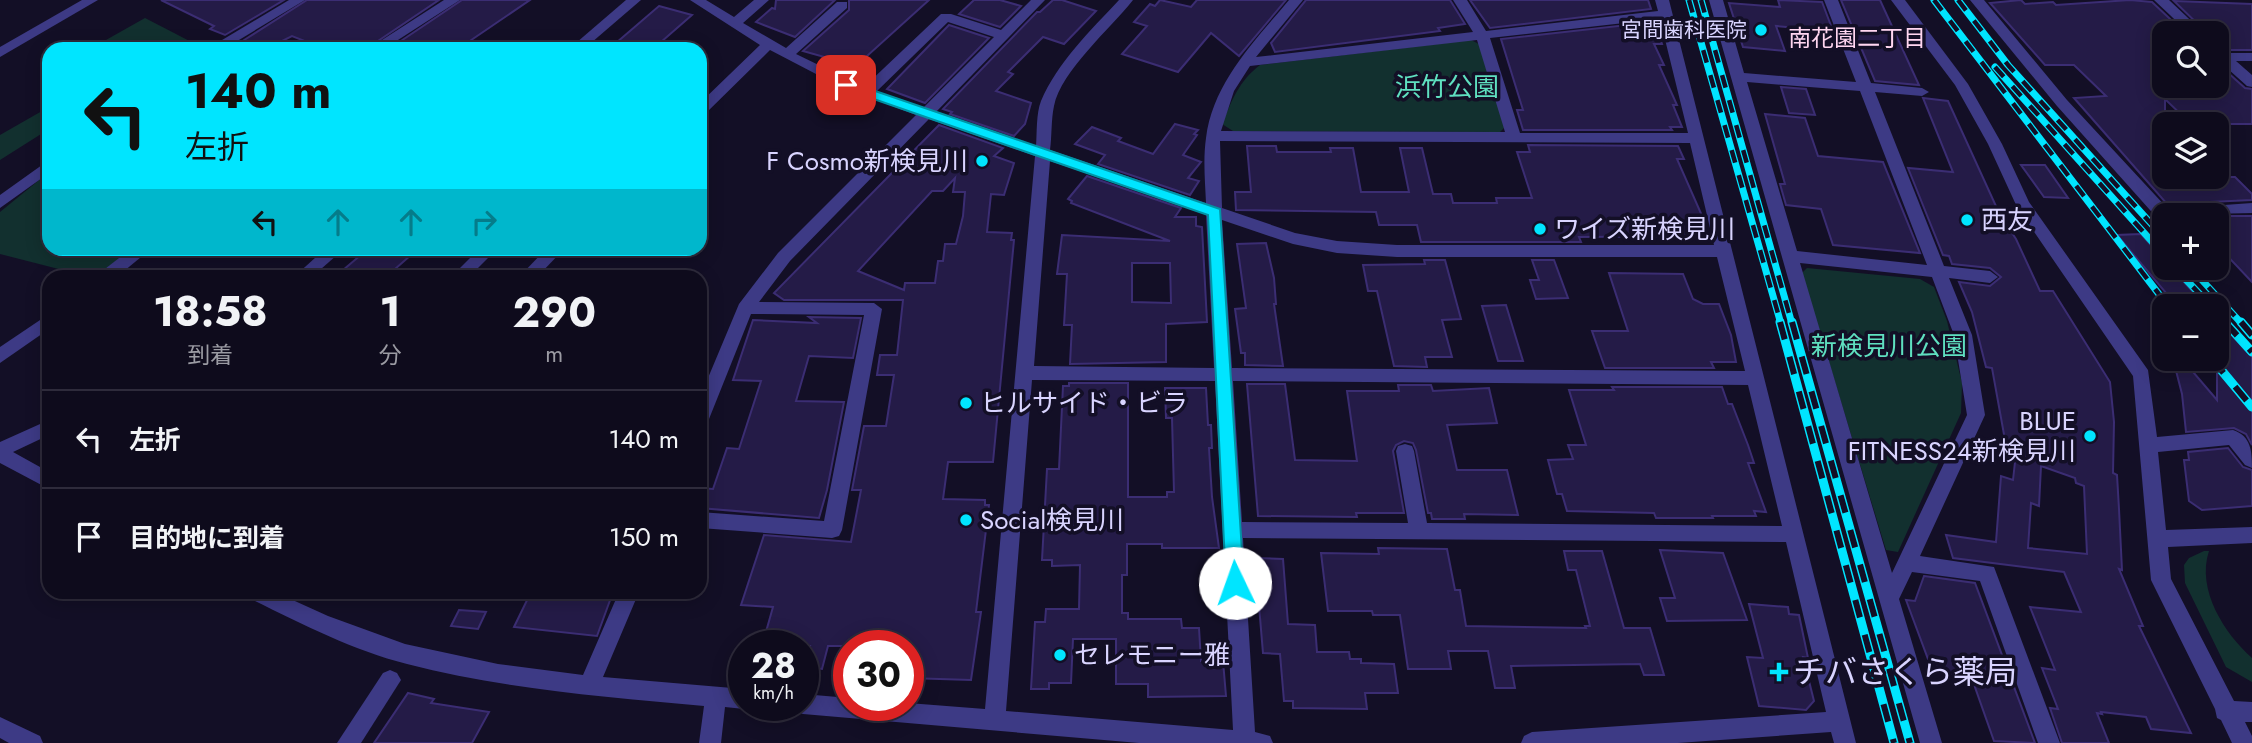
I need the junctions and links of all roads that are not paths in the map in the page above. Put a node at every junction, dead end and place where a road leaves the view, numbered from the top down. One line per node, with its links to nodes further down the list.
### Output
1 (91, 0): 26 (street)
2 (298, 0): 22 (street)
3 (453, 0): 23 (street)
4 (634, 0): 24 (street)
5 (697, 0): 19 (street)
6 (762, 0): 19 (street)
7 (1038, 0): 21 (street)
8 (1126, 0): 42 (street)
9 (1296, 0): 30 (street)
10 (1460, 0): 20 (street)
11 (1716, 0): 32 (street)
12 (1831, 0): 34 (street)
13 (1898, 0): 67 (street)
14 (1977, 0): 45 (street)
15 (2161, 0): 18 (street)
16 (842, 5): 27 (street)
17 (1664, 7): 20 (street); 41 (street)
18 (2184, 21)
19 (734, 24): 25 (street)
20 (1482, 35): 30 (street); 40 (street)
21 (1002, 36): 36 (street); 38 (street)
22 (226, 42)
23 (386, 42)
24 (584, 42)
25 (767, 46): 27 (street); 37 (street)
26 (0, 53)
27 (786, 55): 36 (street)
28 (2229, 55): 29 (street)
29 (2252, 57)
30 (1248, 62): 39 (street)
31 (2229, 62): 33 (street)
32 (1738, 77): 34 (street); 52 (street)
33 (2252, 83)
34 (1865, 87): 35 (street); 57 (street)
35 (1922, 92)
36 (866, 93): 38 (street)
37 (707, 104)
38 (925, 114): 42 (street); 59 (street)
39 (1214, 136): 40 (street); 46 (street)
40 (1514, 137): 41 (street)
41 (1695, 138): 47 (street)
42 (1042, 154): 46 (street); 62 (street)
43 (42, 170): 44 (street)
44 (0, 203)
45 (2252, 208)
46 (1214, 213): 47 (street); 63 (street)
47 (1722, 251): 64 (street)
48 (133, 256): 53 (street)
49 (327, 256): 54 (street)
50 (481, 256): 55 (street)
51 (550, 256): 56 (street)
52 (1791, 256): 57 (street); 79 (street)
53 (115, 270)
54 (310, 270)
55 (466, 270)
56 (537, 270)
57 (1939, 272): 58 (street); 78 (street)
58 (1990, 276)
59 (745, 308): 65 (street); 72 (street)
60 (42, 325): 61 (street)
61 (0, 356)
62 (1024, 373): 63 (street); 89 (street)
63 (1224, 375): 64 (street); 73 (street)
64 (1753, 378): 75 (street)
65 (707, 402)
66 (42, 431): 69 (street)
67 (2149, 445): 70 (street); 77 (street)
68 (1405, 451): 74 (street)
69 (0, 452): 71 (street)
70 (2252, 460)
71 (42, 477)
72 (707, 521)
73 (1232, 530): 74 (street); 92 (street)
74 (1419, 532): 75 (street)
75 (1794, 534): 90 (street)
76 (2252, 534): 77 (street)
77 (2158, 539): 87 (street)
78 (1909, 563): 79 (street); 99 (street)
79 (1887, 594): 98 (street)
80 (271, 599): 83 (street)
81 (626, 599): 83 (street)
82 (390, 680): 94 (street)
83 (589, 686): 84 (street)
84 (716, 697): 85 (street); 95 (street)
85 (728, 698)
86 (819, 705): 89 (street)
87 (2225, 711): 88 (street); 100 (street)
88 (2252, 712)
89 (995, 719): 92 (street)
90 (1840, 721): 96 (street); 97 (street)
91 (0, 727): 93 (street)
92 (1254, 742)
93 (32, 743)
94 (348, 743)
95 (710, 743)
96 (1532, 743)
97 (1845, 743)
98 (1931, 743)
99 (2049, 743)
100 (2244, 743)

